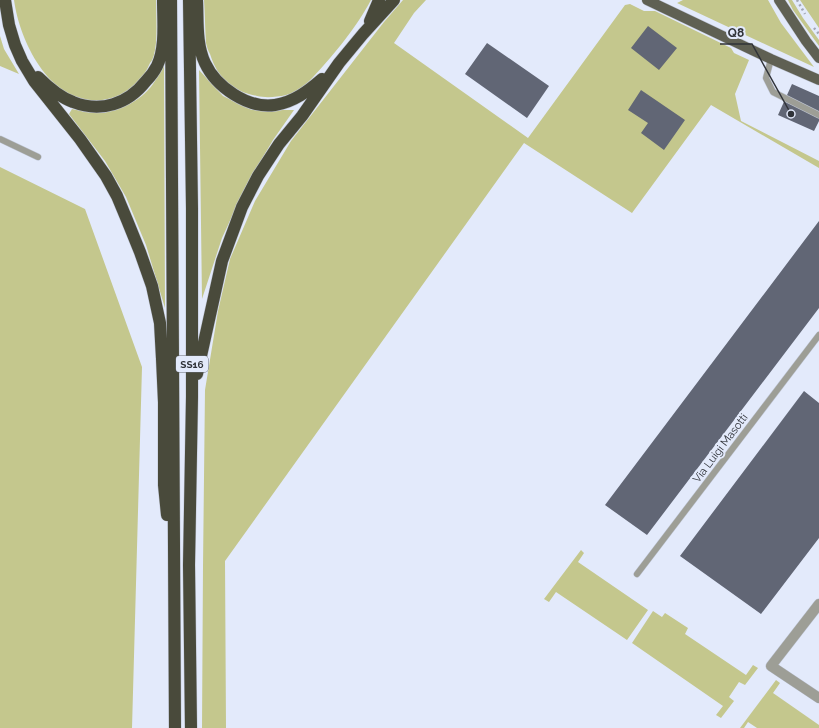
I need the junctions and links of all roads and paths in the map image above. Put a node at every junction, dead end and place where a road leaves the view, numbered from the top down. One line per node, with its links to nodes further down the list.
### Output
1 (5, 0): 13 (highway)
2 (163, 0): 13 (highway)
3 (172, 0): 22 (highway, SS16)
4 (189, 0): 20 (highway, SS16)
5 (197, 0): 14 (highway)
6 (379, 0): 10 (highway)
7 (394, 0): 10 (highway)
8 (647, 0): 12 (main road)
9 (779, 0): 11 (main road)
10 (363, 34): 14 (highway)
11 (819, 58)
12 (771, 59): 15 (main road); 16 (lane)
13 (22, 61): 22 (highway)
14 (339, 63): 20 (highway)
15 (819, 80)
16 (819, 115)
17 (0, 139): 18 (lane)
18 (38, 157)
19 (819, 335): 21 (lane, Via Luigi Masotti)
20 (192, 397): 26 (highway, SS16)
21 (637, 574)
22 (174, 580): 25 (highway, SS16)
23 (819, 604): 24 (street)
24 (819, 698)
25 (175, 728)
26 (191, 728)

